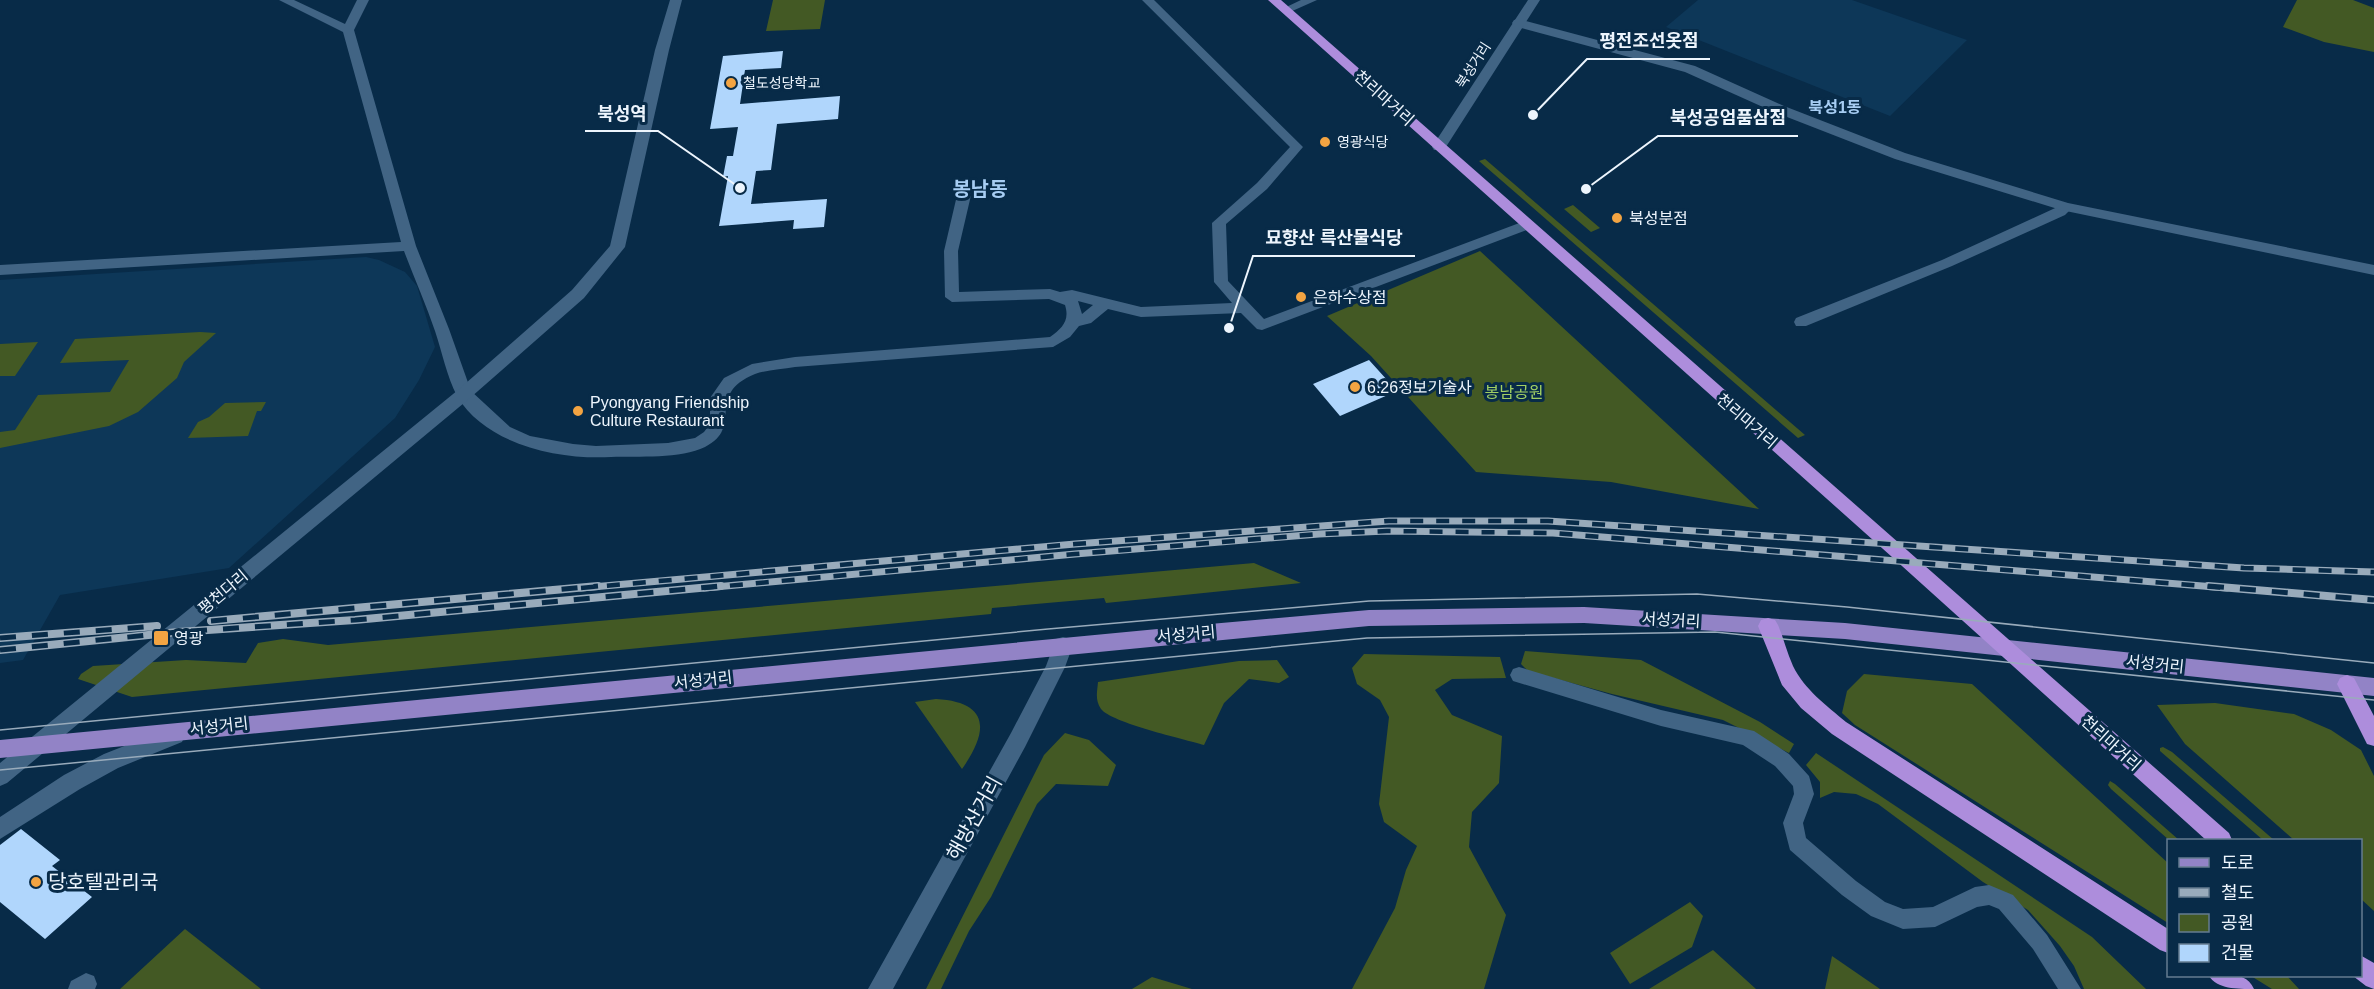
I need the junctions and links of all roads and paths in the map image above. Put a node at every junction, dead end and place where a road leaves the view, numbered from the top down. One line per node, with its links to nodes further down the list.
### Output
1 (285, 0): 9 (street)
2 (363, 0): 9 (street)
3 (676, 0): 22 (street, 평천다리)
4 (1148, 0): 19 (street)
5 (1311, 0): 7 (street)
6 (1534, 0): 8 (street, 북성거리)
7 (1280, 5): 10 (highway, 천리마거리)
8 (1518, 23): 10 (street, 북성거리); 12 (street)
9 (348, 30): 14 (street)
10 (1439, 147): 13 (highway, 천리마거리)
11 (965, 191): 17 (street)
12 (2066, 207): 16 (street); 21 (street)
13 (1527, 225): 19 (street); 33 (highway, 천리마거리)
14 (409, 246): 15 (street); 22 (street)
15 (0, 270)
16 (2374, 270)
17 (1057, 297): 18 (street); 20 (street)
18 (1105, 303): 19 (street); 20 (street)
19 (1244, 308)
20 (1074, 322): 22 (street)
21 (1801, 322)
22 (464, 393): 31 (street, 평천다리)
23 (1768, 626): 24 (main road, 서성거리); 26 (main road, 서성거리); 34 (highway)
24 (1063, 645): 28 (main road, 서성거리); 38 (street, 해방산거리)
25 (1519, 675): 39 (street)
26 (2347, 684): 27 (main road, 서성거리); 29 (highway)
27 (2374, 687)
28 (217, 726): 30 (main road, 서성거리); 32 (street)
29 (2374, 737)
30 (0, 749)
31 (0, 776)
32 (0, 829)
33 (2220, 839)
34 (2167, 941)
35 (2362, 967): 37 (highway)
36 (2224, 977): 40 (highway)
37 (2374, 978)
38 (880, 989)
39 (2070, 989)
40 (2242, 989)

